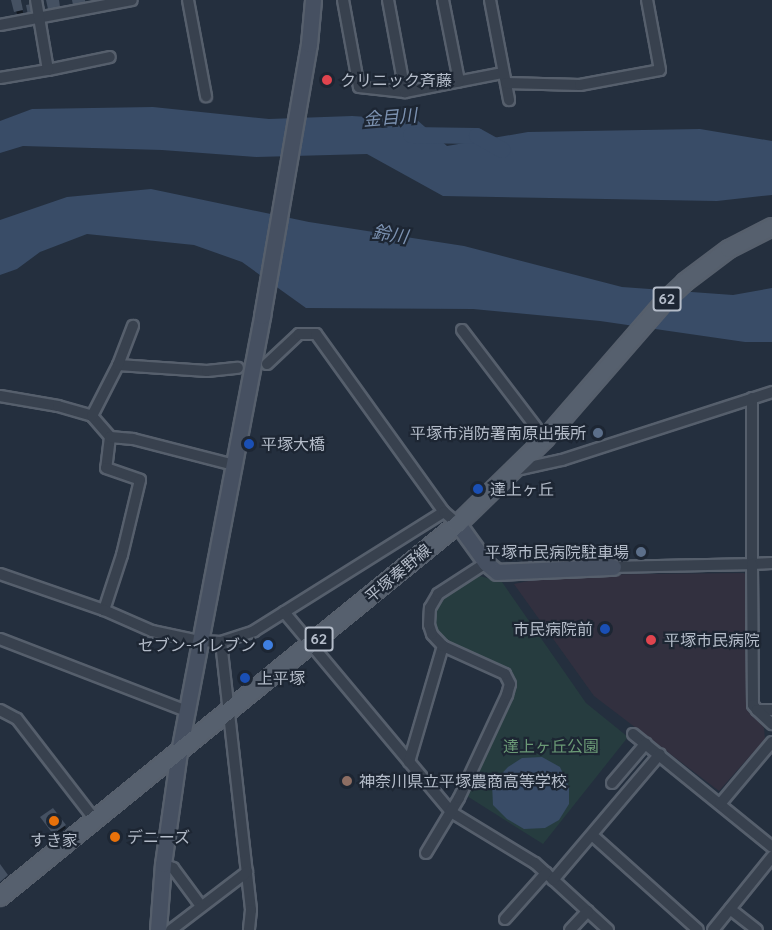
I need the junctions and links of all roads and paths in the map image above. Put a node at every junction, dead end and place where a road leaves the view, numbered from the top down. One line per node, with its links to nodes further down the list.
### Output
1 (36, 0): 10 (street)
2 (132, 0): 10 (street)
3 (188, 0): 18 (street)
4 (313, 0): 32 (street)
5 (343, 0): 17 (street)
6 (388, 0): 17 (street)
7 (443, 0): 16 (street)
8 (490, 0): 15 (street)
9 (647, 0): 15 (street)
10 (39, 17): 11 (street); 13 (street)
11 (0, 25)
12 (110, 57): 13 (street)
13 (48, 70): 14 (street)
14 (0, 78)
15 (504, 78): 16 (street); 19 (street)
16 (459, 81): 17 (street)
17 (405, 92)
18 (206, 96)
19 (509, 100)
20 (772, 227): 31 (main road, 平塚秦野線 / 62)
21 (133, 326): 24 (street)
22 (462, 330): 31 (street)
23 (267, 364): 34 (street)
24 (118, 365): 25 (street); 29 (street)
25 (238, 368)
26 (772, 392): 28 (street)
27 (0, 396): 29 (street)
28 (752, 398): 33 (street); 38 (street)
29 (92, 416): 30 (street)
30 (110, 437): 32 (street); 41 (street)
31 (544, 440): 33 (main road, 平塚秦野線 / 62)
32 (234, 465): 44 (street)
33 (516, 470): 35 (main road, 平塚秦野線 / 62)
34 (444, 512): 35 (street); 42 (street)
35 (458, 524): 36 (street); 46 (main road, 平塚秦野線 / 62)
36 (486, 563): 39 (street); 47 (street)
37 (772, 563): 38 (street)
38 (752, 564): 39 (street); 50 (street)
39 (613, 567)
40 (0, 574): 41 (street)
41 (104, 609): 44 (street)
42 (284, 612): 45 (street); 46 (street)
43 (0, 639): 52 (street)
44 (200, 641): 45 (street); 52 (street)
45 (221, 642): 48 (street)
46 (310, 645): 48 (main road, 平塚秦野線 / 62); 59 (street)
47 (442, 646): 59 (street); 62 (street)
48 (230, 708): 57 (main road, 平塚秦野線 / 62); 69 (street)
49 (0, 710): 63 (street)
50 (757, 710): 51 (street); 53 (street)
51 (772, 710)
52 (187, 711): 57 (street)
53 (772, 724)
54 (633, 734): 55 (street)
55 (646, 742): 58 (street); 60 (street)
56 (772, 742): 61 (street)
57 (179, 752): 63 (main road, 平塚秦野線 / 62); 68 (street)
58 (660, 754): 61 (street); 64 (street)
59 (409, 762): 62 (street)
60 (612, 783)
61 (720, 804): 65 (street)
62 (451, 812): 66 (street); 70 (street)
63 (95, 820): 71 (main road, 平塚秦野線 / 62)
64 (592, 835): 70 (street); 81 (street)
65 (772, 847)
66 (426, 853)
67 (772, 857): 73 (street)
68 (163, 864): 72 (street); 76 (street)
69 (247, 872): 72 (street); 78 (street)
70 (550, 877): 74 (street); 75 (street)
71 (0, 897)
72 (201, 906): 77 (street)
73 (730, 909): 82 (street); 83 (street)
74 (588, 911): 79 (street); 80 (street)
75 (505, 920)
76 (158, 930)
77 (171, 930)
78 (249, 930)
79 (570, 930)
80 (608, 930)
81 (698, 930)
82 (713, 930)
83 (757, 930)

